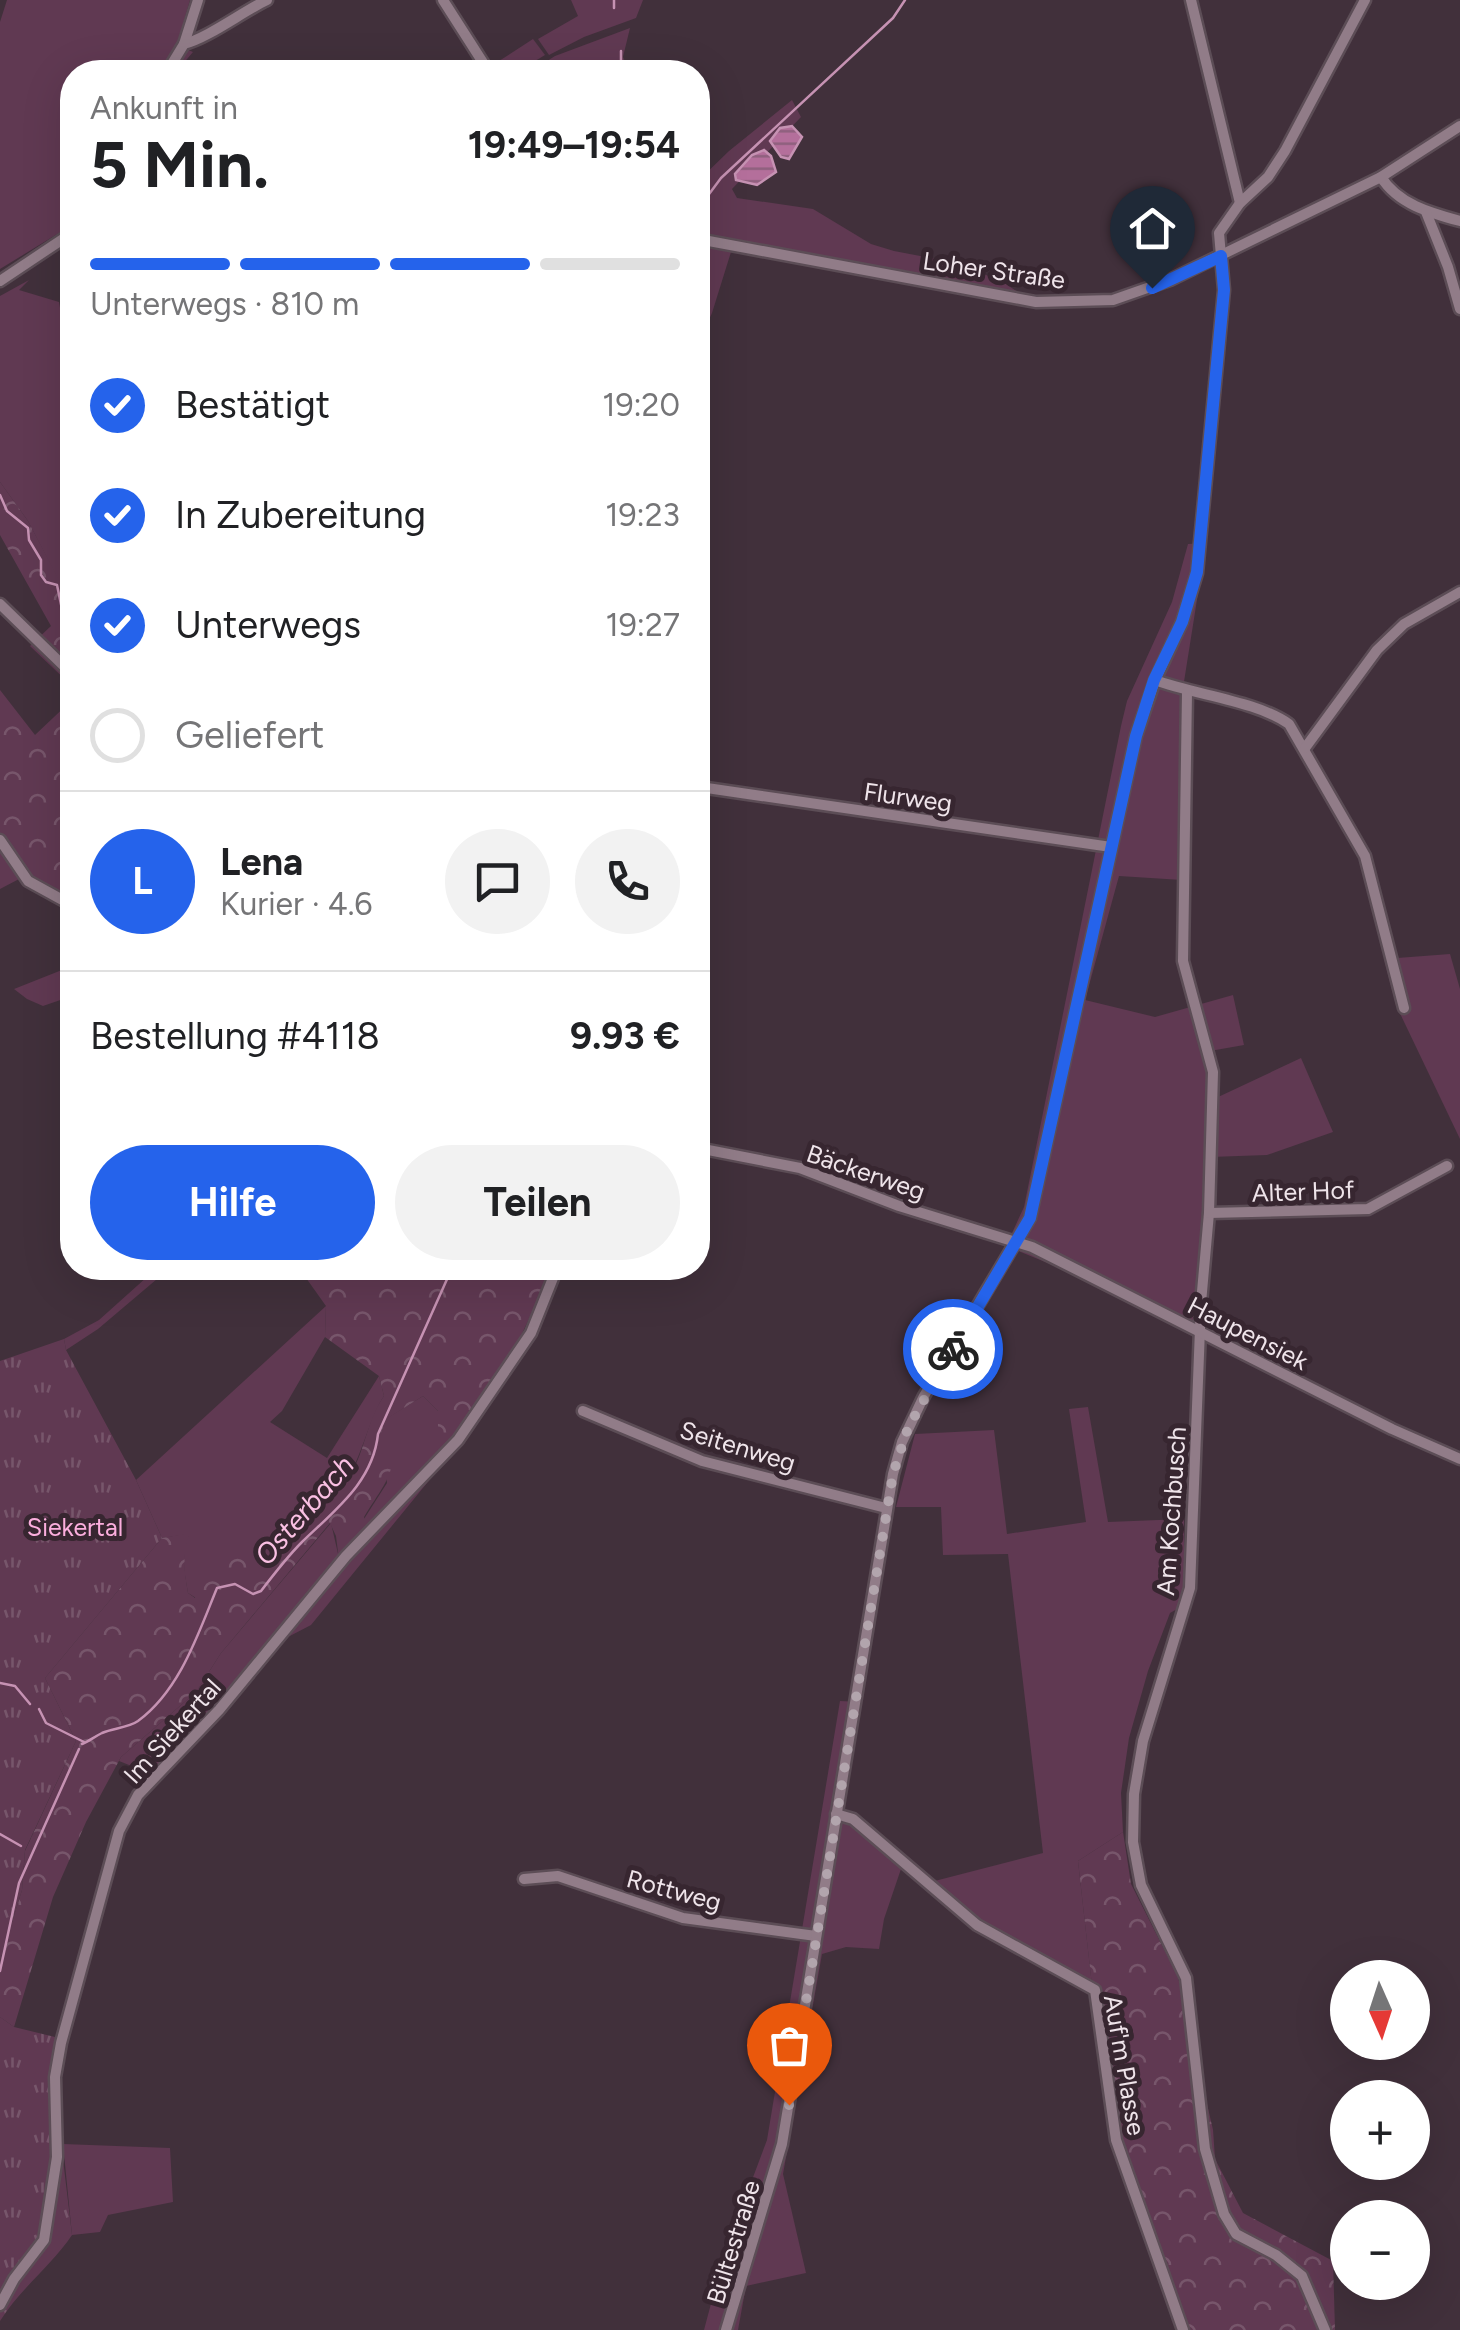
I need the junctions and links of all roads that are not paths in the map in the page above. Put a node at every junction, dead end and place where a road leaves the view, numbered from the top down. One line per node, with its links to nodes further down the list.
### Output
1 (198, 0): 6 (street)
2 (266, 0): 6 (street)
3 (442, 0): 8 (street)
4 (1191, 0): 11 (street)
5 (1365, 0): 11 (street)
6 (184, 44): 7 (street)
7 (174, 60)
8 (481, 60)
9 (1460, 126): 10 (street, Loher Straße)
10 (1381, 176): 12 (street); 16 (street, Loher Straße)
11 (1240, 202): 16 (street, Bültestraße)
12 (1426, 212): 13 (street); 18 (street)
13 (1460, 221)
14 (60, 241): 17 (street)
15 (710, 241): 16 (street, Loher Straße)
16 (1221, 256): 22 (street, Bültestraße)
17 (0, 281)
18 (1460, 309)
19 (1460, 592): 24 (street)
20 (0, 604): 21 (street)
21 (60, 662)
22 (1154, 680): 23 (street); 27 (street, Bültestraße)
23 (1188, 692): 24 (street); 32 (street, Am Kochbusch)
24 (1306, 748): 29 (street)
25 (710, 789): 27 (street, Flurweg)
26 (0, 840): 28 (street)
27 (1111, 847): 33 (street, Bültestraße)
28 (60, 899)
29 (1404, 1008)
30 (710, 1150): 33 (street, Bäckerweg)
31 (1447, 1166): 32 (street, Alter Hof)
32 (1209, 1214): 35 (street, Am Kochbusch)
33 (1018, 1243): 35 (street, Haupensiek); 38 (street, Bültestraße)
34 (553, 1280): 42 (street, Im Siekertal)
35 (1202, 1332): 37 (street, Haupensiek); 45 (street, Am Kochbusch)
36 (583, 1410): 38 (street, Seitenweg)
37 (1460, 1458)
38 (886, 1508): 39 (street, Bültestraße)
39 (836, 1814): 41 (street, Bültestraße); 44 (street, Auf'm Plasse)
40 (524, 1878): 41 (street, Rottweg)
41 (816, 1936): 43 (street, Bültestraße)
42 (0, 2305)
43 (726, 2330)
44 (1183, 2330)
45 (1325, 2330)

